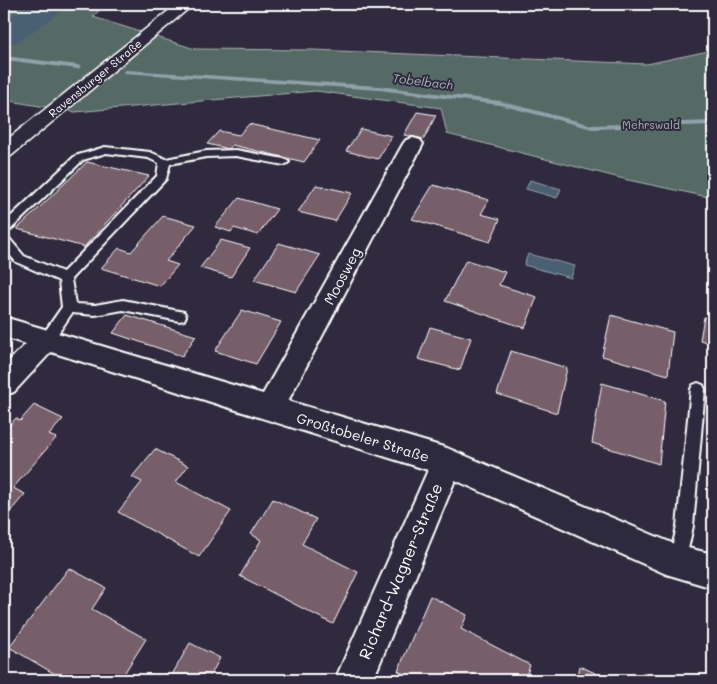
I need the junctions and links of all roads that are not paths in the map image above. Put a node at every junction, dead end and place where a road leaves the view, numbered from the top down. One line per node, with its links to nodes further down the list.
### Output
1 (186, 4): 3 (main road, Ravensburger Straße)
2 (413, 144): 15 (street, Moosweg)
3 (4, 152)
4 (165, 162): 5 (lane); 6 (lane); 8 (lane)
5 (284, 162)
6 (4, 229)
7 (4, 240): 8 (lane)
8 (65, 278): 9 (lane)
9 (69, 308): 10 (lane); 12 (lane)
10 (179, 316)
11 (4, 327): 12 (street, Großtobeler Straße)
12 (46, 340): 13 (street); 15 (street, Großtobeler Straße)
13 (4, 384)
14 (698, 389): 17 (lane)
15 (270, 408): 16 (street, Großtobeler Straße)
16 (447, 462): 17 (street, Großtobeler Straße); 19 (street, Richard-Wagner-Straße)
17 (678, 562): 18 (street, Großtobeler Straße)
18 (713, 571)
19 (354, 680)

